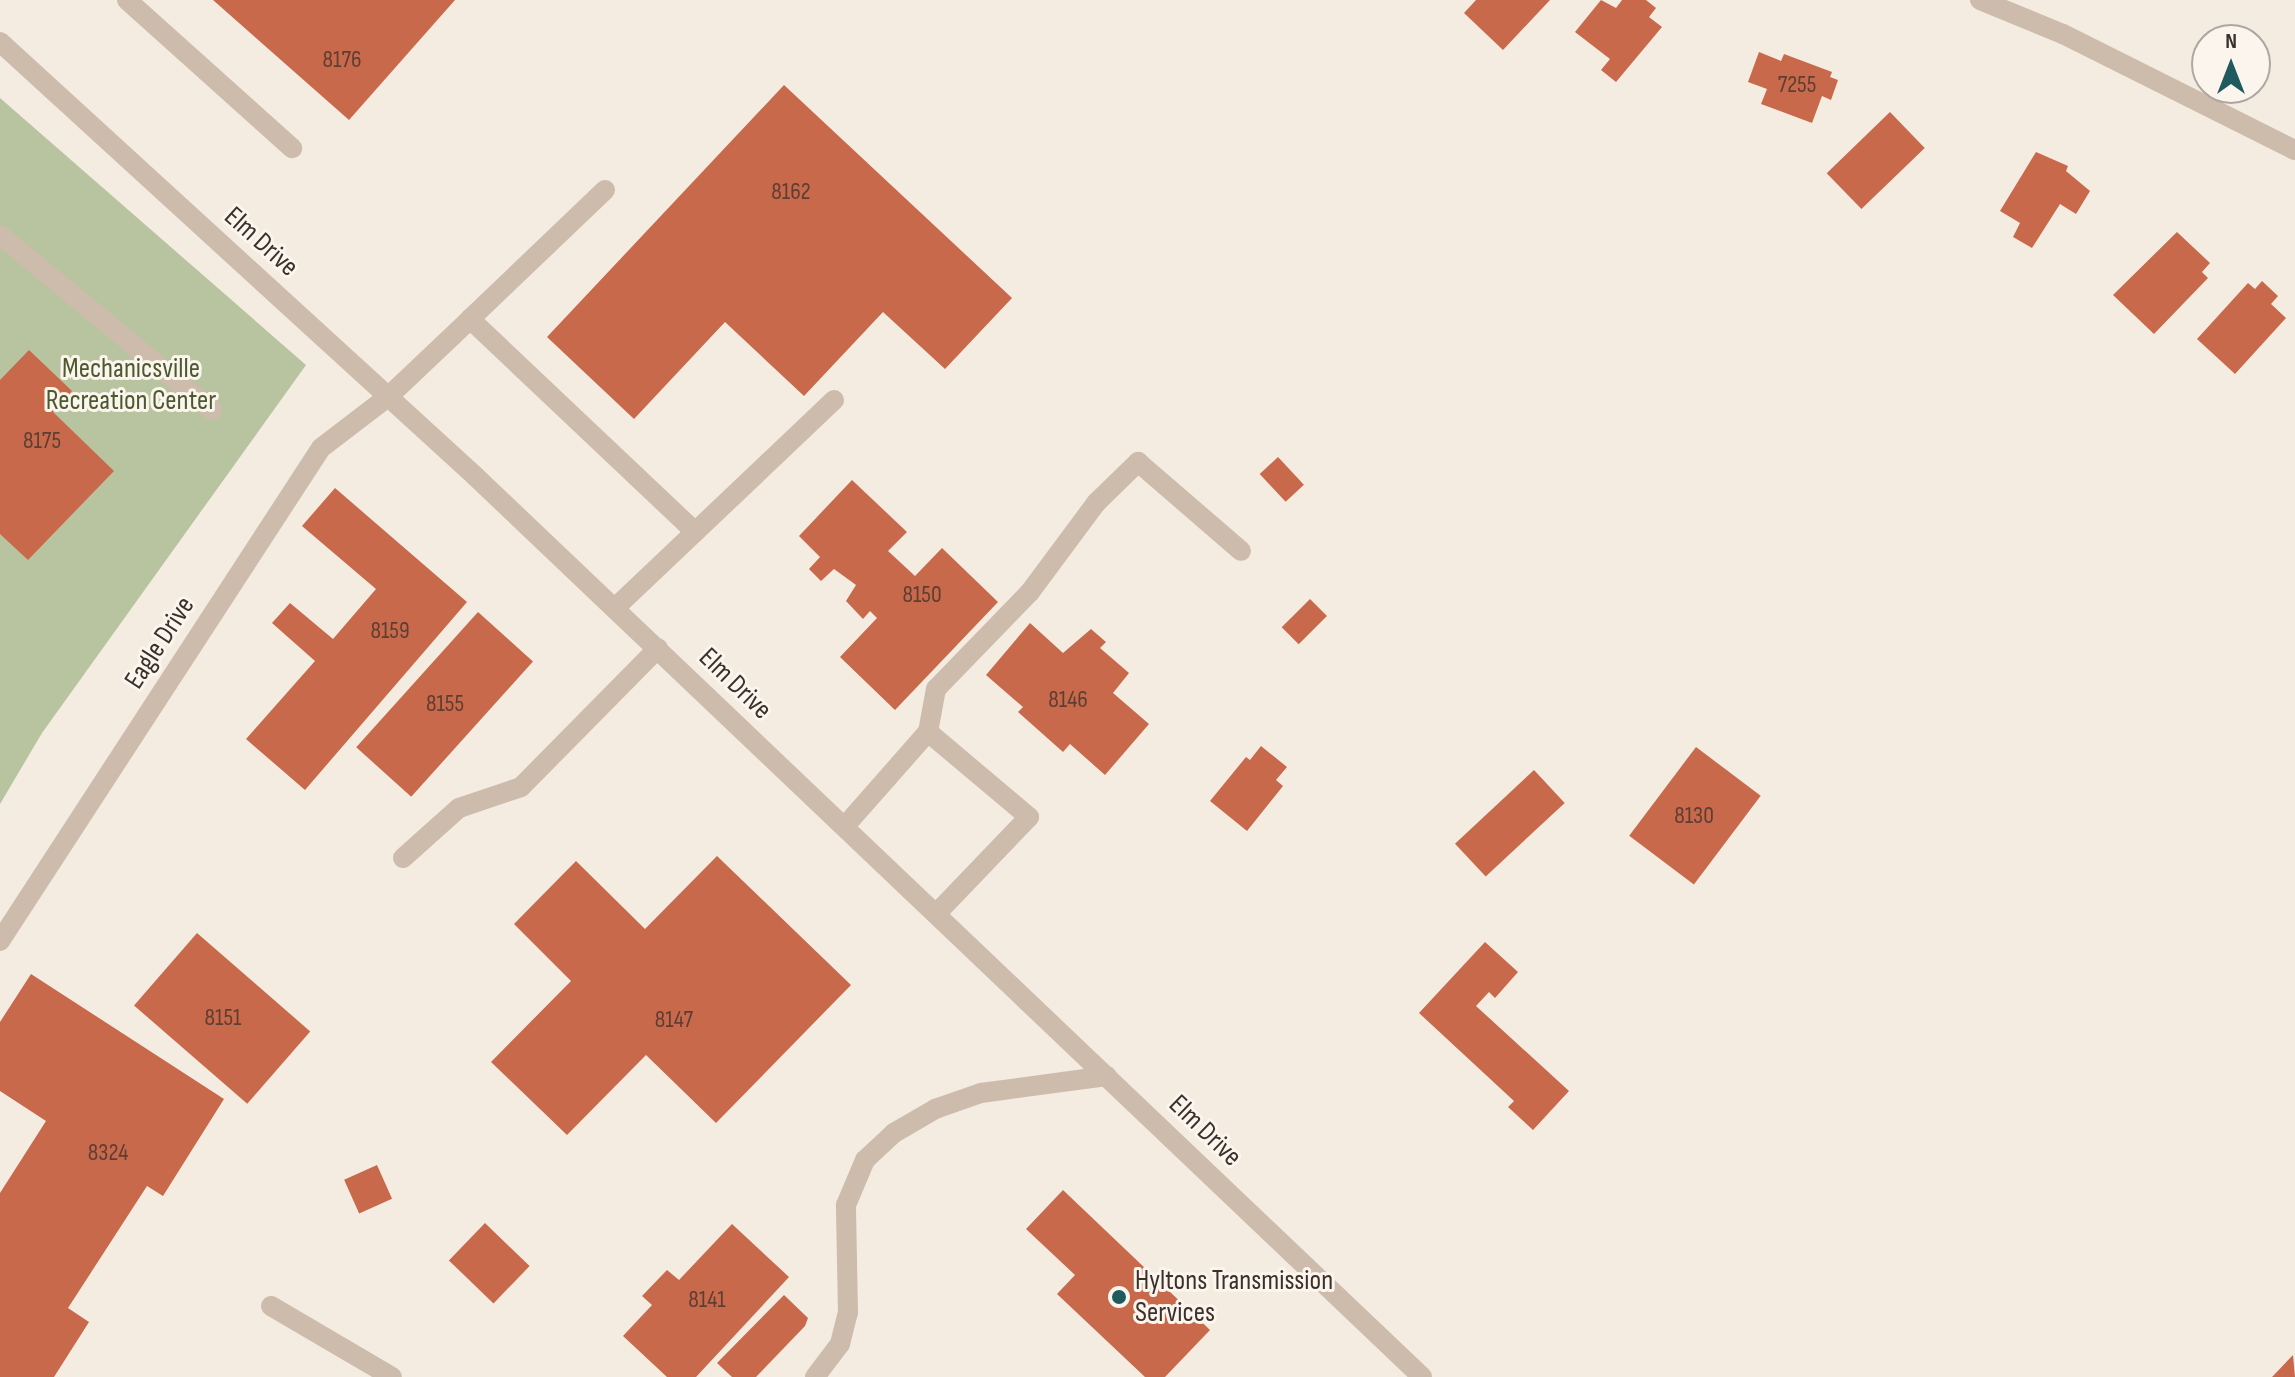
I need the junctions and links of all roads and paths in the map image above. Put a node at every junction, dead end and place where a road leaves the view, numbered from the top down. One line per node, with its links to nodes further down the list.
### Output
1 (127, 0): 4 (street)
2 (1980, 0): 5 (street)
3 (0, 42): 9 (street, Elm Drive)
4 (292, 148)
5 (2295, 150)
6 (605, 190): 8 (street, Eagle Drive)
7 (0, 235): 11 (street)
8 (470, 319): 9 (street, Eagle Drive); 12 (street)
9 (389, 396): 14 (street, Elm Drive); 20 (street, Eagle Drive)
10 (834, 400): 12 (street)
11 (212, 410)
12 (695, 532): 14 (street)
13 (1241, 551): 16 (street)
14 (615, 608): 15 (street, Elm Drive)
15 (658, 648): 17 (street, Elm Drive); 18 (street)
16 (928, 732): 17 (street); 19 (street)
17 (845, 826): 19 (street, Elm Drive)
18 (403, 858)
19 (936, 914): 21 (street, Elm Drive)
20 (0, 941)
21 (1107, 1076): 24 (street); 25 (street, Elm Drive)
22 (271, 1306): 23 (street)
23 (392, 1377)
24 (815, 1377)
25 (1422, 1377)

